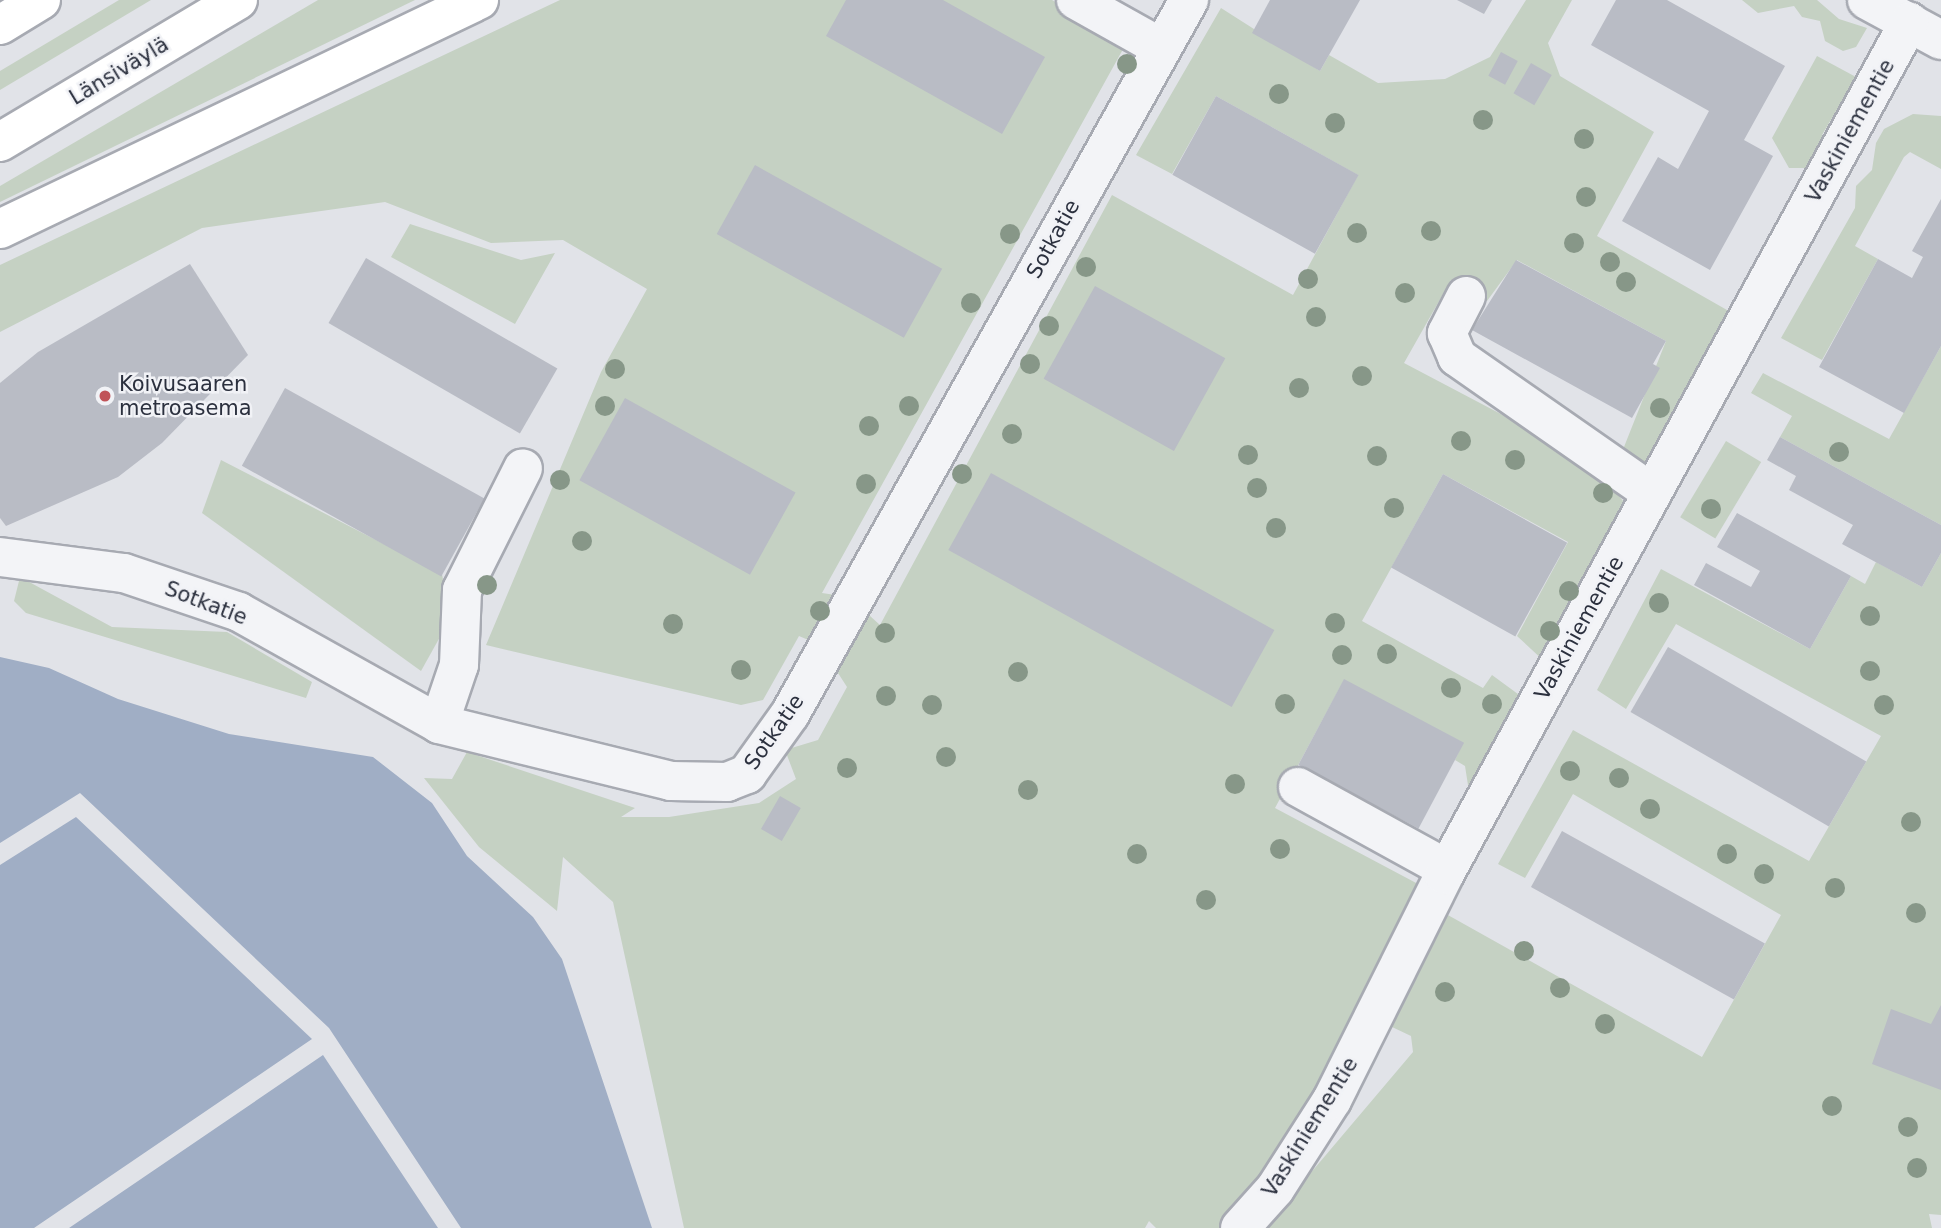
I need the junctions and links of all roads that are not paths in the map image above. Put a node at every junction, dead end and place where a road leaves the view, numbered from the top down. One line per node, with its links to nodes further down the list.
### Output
1 (41, 0): 7 (highway)
2 (238, 0): 10 (highway, Länsiväylä)
3 (479, 0): 11 (highway)
4 (1076, 0): 9 (street)
5 (1189, 0): 9 (street, Sotkatie)
6 (1867, 0): 8 (street)
7 (0, 25)
8 (1925, 31): 14 (street, Vaskiniementie)
9 (1162, 48): 16 (street, Sotkatie)
10 (0, 142)
11 (0, 229)
12 (1466, 296): 14 (street)
13 (523, 468): 16 (street)
14 (1652, 493): 18 (street, Vaskiniementie)
15 (0, 557): 16 (street, Sotkatie)
16 (439, 724)
17 (1298, 787): 18 (street)
18 (1447, 869): 19 (street, Vaskiniementie)
19 (1240, 1228)

